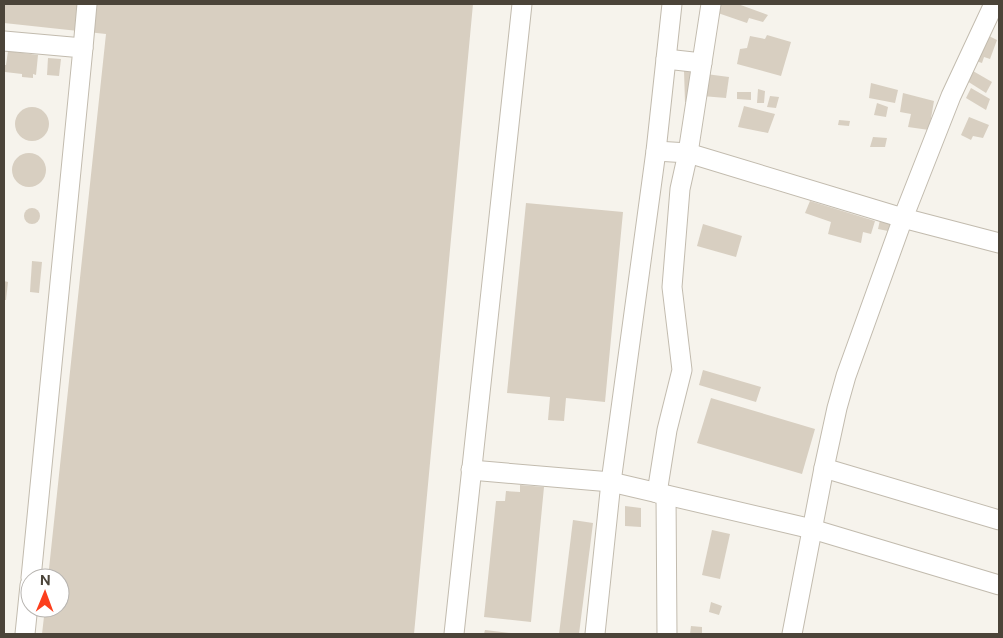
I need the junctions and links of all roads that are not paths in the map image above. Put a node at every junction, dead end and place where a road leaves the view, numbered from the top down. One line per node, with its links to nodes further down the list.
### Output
1 (87, 4): 8 (street)
2 (522, 4): 18 (street)
3 (672, 4): 9 (street)
4 (711, 4): 10 (street)
5 (994, 4): 6 (street)
6 (992, 29): 15 (street)
7 (4, 41): 8 (street)
8 (83, 48): 23 (street)
9 (666, 59): 10 (street); 11 (street)
10 (702, 63): 12 (street)
11 (656, 151): 12 (street); 13 (street)
12 (688, 153): 14 (street); 15 (street)
13 (652, 184): 14 (street); 19 (street)
14 (680, 189): 20 (street)
15 (903, 218): 16 (street); 17 (street)
16 (999, 243)
17 (824, 468): 21 (street); 22 (street)
18 (472, 470): 19 (street); 27 (street)
19 (611, 482): 20 (street); 28 (street)
20 (662, 494): 22 (street); 29 (street)
21 (999, 520)
22 (812, 529): 24 (street); 30 (street)
23 (32, 568)
24 (999, 585)
25 (27, 618): 26 (street)
26 (25, 634)
27 (454, 634)
28 (595, 634)
29 (667, 634)
30 (792, 634)

